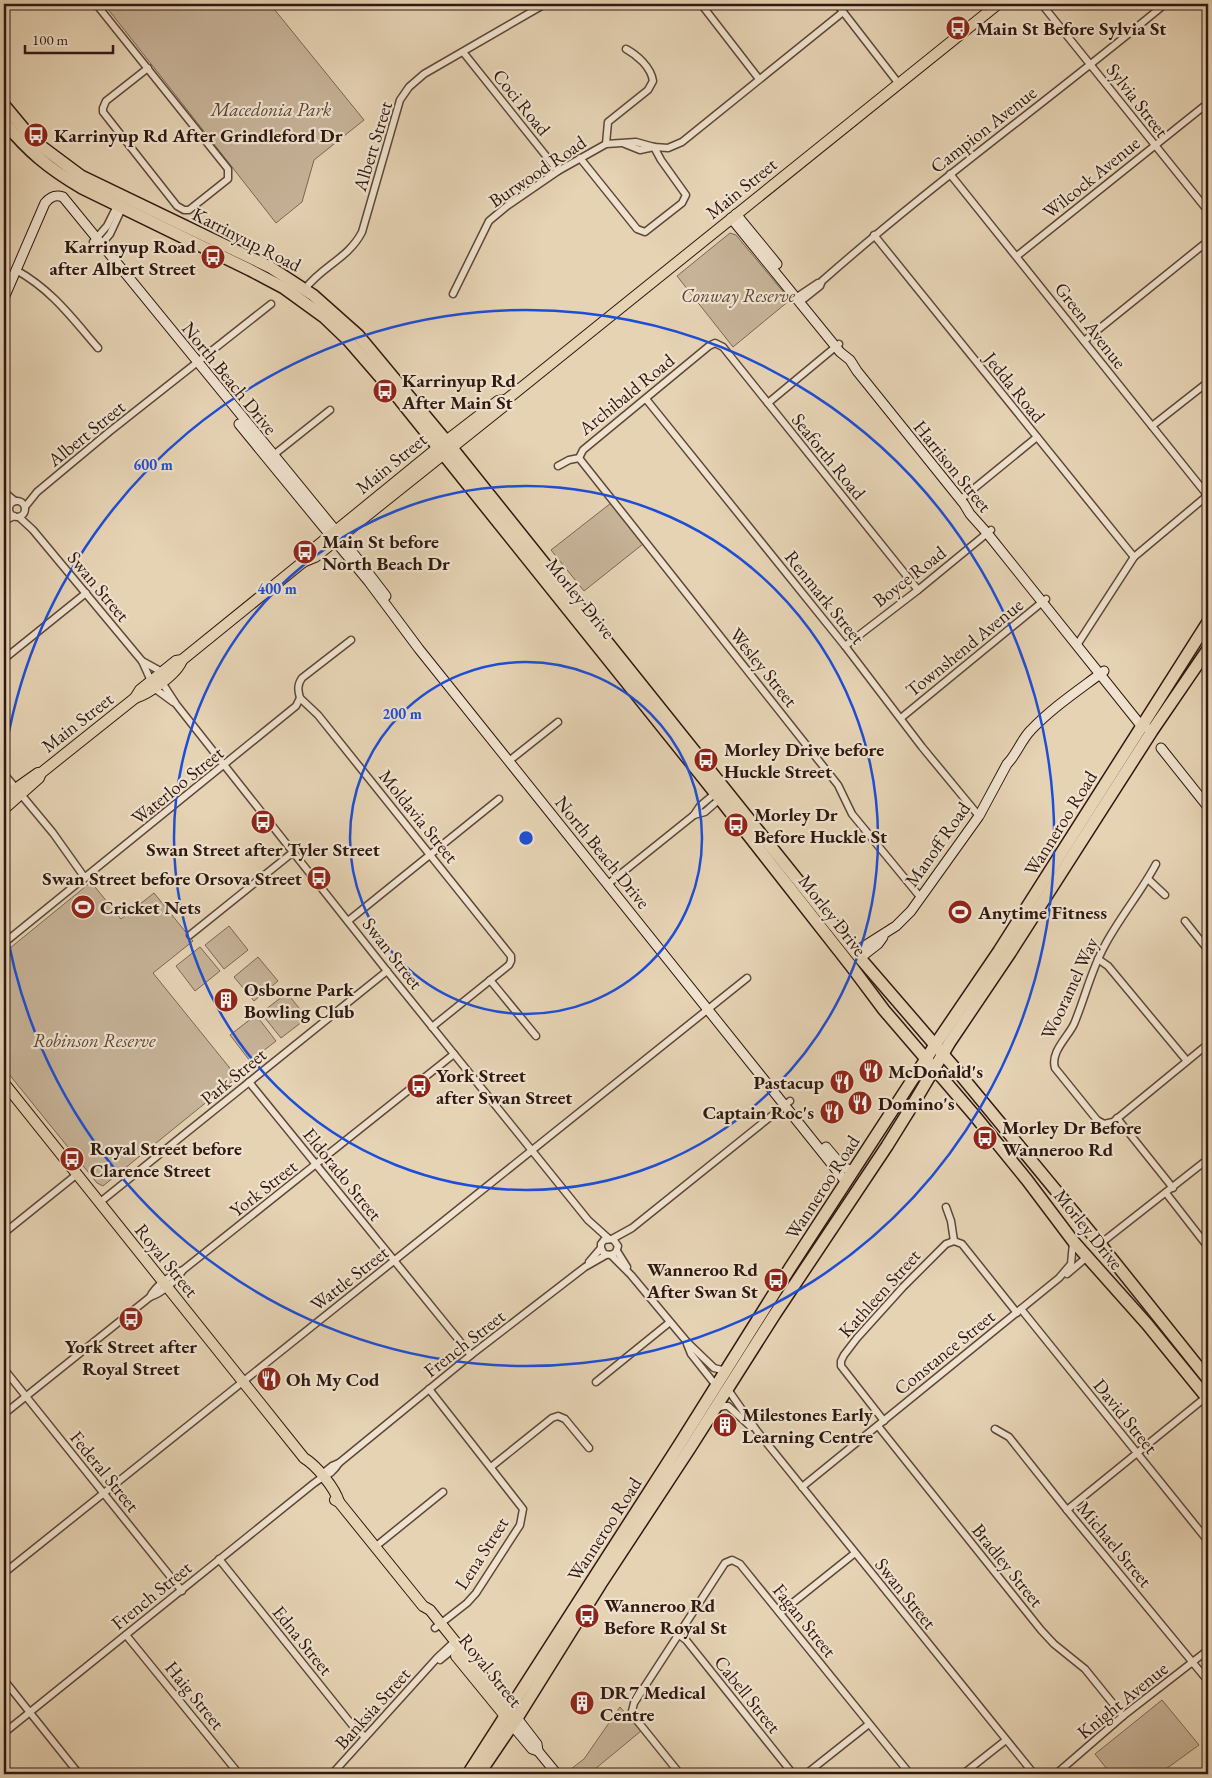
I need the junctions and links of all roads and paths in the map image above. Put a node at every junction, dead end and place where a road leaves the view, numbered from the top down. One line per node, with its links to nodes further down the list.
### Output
1 (96, 4): 12 (street)
2 (545, 4): 10 (street, Albert Street)
3 (701, 4): 13 (street)
4 (836, 4): 8 (street)
5 (998, 4): 14 (main road, Main Street)
6 (1165, 4): 11 (street, Campion Avenue)
7 (1043, 5): 11 (street, Sylvia Street)
8 (843, 12): 13 (street, Burwood Road); 14 (street)
9 (626, 49): 18 (street)
10 (462, 52): 22 (street, Coci Road); 32 (street, Albert Street)
11 (1091, 65): 19 (street, Sylvia Street); 23 (street, Campion Avenue)
12 (148, 68): 12 (street)
13 (760, 80): 20 (street, Burwood Road)
14 (899, 84): 26 (main road, Main Street)
15 (1208, 103): 19 (street, Wilcock Avenue)
16 (4, 105): 24 (highway, Karrinyup Road)
17 (4, 122): 24 (highway, Karrinyup Road)
18 (606, 144): 20 (street, Burwood Road); 21 (street, Burwood Road)
19 (1154, 145): 25 (street, Sylvia Street); 30 (street, Wilcock Avenue)
20 (654, 147): 21 (street)
21 (580, 158): 22 (street, Burwood Road)
22 (558, 171): 33 (street, Burwood Road)
23 (950, 174): 27 (street, Campion Avenue); 30 (street, Green Avenue)
24 (122, 202): 29 (street); 32 (highway, Karrinyup Road); 48 (highway, Karrinyup Road)
25 (1208, 211)
26 (734, 216): 35 (street, Harrison Street); 48 (main road, Main Street)
27 (874, 235): 35 (street, Campion Avenue); 47 (street, Jedda Road)
28 (1208, 241): 37 (street)
29 (97, 243): 31 (street, North Beach Drive); 41 (street, North Beach Drive)
30 (1017, 256): 37 (street, Green Avenue)
31 (16, 270): 34 (street); 40 (street)
32 (305, 289): 48 (highway, Karrinyup Road)
33 (453, 294)
34 (4, 298)
35 (800, 298): 39 (street, Harrison Street)
36 (271, 304): 41 (street, Albert Street)
37 (1084, 341): 46 (street, Green Avenue)
38 (715, 343): 43 (street, Archibald Road); 44 (street, Seaforth Road)
39 (838, 345): 44 (street); 56 (street, Harrison Street)
40 (98, 348)
41 (195, 364): 49 (street, North Beach Drive); 53 (street, Albert Street)
42 (1208, 382): 46 (street)
43 (646, 398): 50 (street, Archibald Road); 71 (street, Renmark Street)
44 (768, 403): 65 (street, Seaforth Road)
45 (330, 410): 49 (street)
46 (1152, 426): 54 (street, Green Avenue)
47 (1036, 437): 56 (street); 64 (street, Jedda Road)
48 (445, 448): 63 (main road, Main Street); 86 (highway, Morley Drive)
49 (270, 458): 63 (street, North Beach Drive)
50 (578, 458): 51 (street, Archibald Road); 99 (street, Wesley Street)
51 (558, 466)
52 (4, 492): 57 (street)
53 (38, 492): 57 (street, Albert Street); 59 (street, Albert Street)
54 (1208, 495): 64 (street)
55 (4, 496): 58 (street)
56 (962, 498): 62 (street, Harrison Street)
57 (18, 501): 58 (street, Albert Street); 59 (street)
58 (9, 508): 59 (street); 60 (street)
59 (20, 513): 61 (street, Albert Street); 66 (street, Swan Street)
60 (4, 516)
61 (4, 521)
62 (989, 531): 65 (street, Boyce Road); 67 (street, Harrison Street)
63 (335, 536): 76 (main road, Main Street); 82 (street, North Beach Drive)
64 (1134, 557): 70 (street)
65 (918, 590): 71 (street, Boyce Road)
66 (86, 593): 73 (street); 74 (street, Swan Street)
67 (1044, 600): 70 (street, Harrison Street); 78 (street, Townshend Avenue)
68 (1208, 622): 80 (highway, Wanneroo Road)
69 (351, 640): 77 (street, Waterloo Street)
70 (1078, 643): 75 (street, Harrison Street)
71 (845, 646): 78 (street, Renmark Street)
72 (1208, 649): 80 (highway, Wanneroo Road)
73 (4, 659)
74 (142, 661): 76 (street, Swan Street); 76 (street, Swan Street)
75 (1100, 670): 80 (street, Harrison Street); 91 (street, Manoff Road)
76 (157, 680): 83 (street, Swan Street); 85 (main road, Main Street)
77 (300, 698): 83 (street, Waterloo Street); 93 (street, Moldavia Street)
78 (901, 718): 91 (street, Renmark Street)
79 (558, 722): 82 (street)
80 (1149, 726): 116 (highway, Wanneroo Road); 118 (highway, Wanneroo Road)
81 (1161, 748): 89 (street)
82 (511, 759): 97 (street, North Beach Drive)
83 (224, 765): 92 (street, Swan Street); 95 (street, Waterloo Street)
84 (4, 774): 85 (street)
85 (19, 791): 87 (main road, Main Street); 90 (main road, Main Street); 95 (street)
86 (721, 793): 97 (street); 105 (highway, Morley Drive); 112 (highway, Morley Drive)
87 (4, 797)
88 (499, 799): 93 (street)
89 (1208, 807)
90 (4, 809)
91 (978, 816): 99 (street, Manoff Road)
92 (292, 853): 100 (street, Swan Street); 102 (street)
93 (430, 854): 100 (street); 110 (street, Moldavia Street)
94 (1156, 864): 96 (street, Wooramel Way)
95 (85, 878): 103 (street, Waterloo Street)
96 (1148, 879): 98 (street); 106 (street, Wooramel Way)
97 (610, 882): 111 (street, North Beach Drive)
98 (1165, 896)
99 (921, 898): 105 (street, Manoff Road)
100 (348, 921): 107 (street, Swan Street)
101 (1185, 921): 104 (street)
102 (190, 935)
103 (4, 943)
104 (1208, 950)
105 (858, 955): 108 (highway, Morley Drive)
106 (1098, 959): 120 (street); 125 (street, Wooramel Way)
107 (386, 971): 113 (street, Swan Street); 122 (street, Park Street)
108 (871, 971): 112 (highway); 116 (highway, Morley Drive)
109 (747, 978): 111 (street, Wattle Street)
110 (490, 980): 113 (street); 114 (street)
111 (711, 1007): 124 (street, North Beach Drive); 126 (street, Wattle Street)
112 (884, 1010): 119 (highway, Morley Drive)
113 (432, 1027): 117 (street, Swan Street)
114 (536, 1036)
115 (1208, 1044): 120 (street)
116 (935, 1045): 118 (highway, Morley Drive); 119 (highway, Wanneroo Road)
117 (454, 1054): 126 (street, Swan Street); 128 (street, York Street)
118 (943, 1054): 121 (highway, Wanneroo Road); 136 (highway, Morley Drive)
119 (926, 1060): 121 (highway, Morley Drive); 129 (highway, Wanneroo Road)
120 (1187, 1061): 125 (street)
121 (934, 1069): 142 (highway, Morley Drive); 160 (highway, Wanneroo Road)
122 (249, 1082): 128 (street, Eldorado Street); 134 (street, Park Street)
123 (4, 1084): 130 (main road, Royal Street)
124 (788, 1103): 129 (street, North Beach Drive); 131 (street, North Beach Drive); 138 (street)
125 (1117, 1118): 132 (street)
126 (531, 1150): 137 (street, Swan Street); 149 (street, Wattle Street)
127 (1208, 1159): 132 (street)
128 (316, 1165): 149 (street, Eldorado Street); 153 (street, York Street)
129 (853, 1172): 131 (highway, Wanneroo Road)
130 (76, 1175): 134 (main road, Royal Street); 139 (street)
131 (846, 1182): 160 (highway, Wanneroo Road)
132 (1173, 1188): 133 (street)
133 (1166, 1193): 143 (street); 145 (street)
134 (99, 1203): 153 (main road, Royal Street)
135 (946, 1207): 141 (street)
136 (1075, 1214): 143 (highway, Morley Drive); 148 (highway)
137 (588, 1220): 140 (street, Swan Street); 144 (street, Swan Street)
138 (632, 1228): 140 (street); 146 (street)
139 (4, 1233)
140 (610, 1239): 144 (street, French Street); 146 (street, Swan Street)
141 (954, 1241): 155 (street); 170 (street, Kathleen Street)
142 (1073, 1241): 148 (highway, Morley Drive); 152 (street, Constance Street)
143 (1100, 1244): 154 (highway); 161 (highway, Morley Drive)
144 (601, 1246): 147 (street, Swan Street); 150 (street, French Street)
145 (1208, 1247)
146 (617, 1248): 147 (street, French Street); 151 (street, Swan Street)
147 (608, 1255): 150 (street, French Street); 151 (street, Swan Street)
148 (1087, 1257): 152 (street, Constance Street); 154 (highway, Morley Drive)
149 (394, 1261): 158 (street, Eldorado Street); 162 (street, Wattle Street)
150 (585, 1267): 158 (street, French Street)
151 (631, 1275): 156 (street, Swan Street)
152 (1059, 1278): 155 (street, Constance Street)
153 (164, 1285): 162 (main road, Royal Street); 166 (street, York Street)
154 (1116, 1290): 167 (highway, Morley Drive)
155 (1019, 1311): 170 (street, Constance Street); 175 (street, David Street)
156 (670, 1322): 157 (street, Swan Street); 163 (street)
157 (687, 1342): 160 (street, Swan Street); 164 (street, Swan Street)
158 (471, 1355): 165 (street, French Street)
159 (4, 1370): 166 (street, Federal Street)
160 (731, 1374): 164 (highway, Wanneroo Road)
161 (1208, 1379)
162 (242, 1381): 177 (main road, Royal Street); 180 (street, Wattle Street)
163 (596, 1382)
164 (722, 1388): 168 (highway, Wanneroo Road); 173 (street, Swan Street); 199 (highway, Wanneroo Road)
165 (429, 1389): 176 (street); 177 (street, French Street)
166 (26, 1397): 169 (street, York Street); 180 (street, Federal Street)
167 (1207, 1398): 175 (street)
168 (712, 1412): 173 (street, Swan Street); 199 (highway, Wanneroo Road)
169 (4, 1414)
170 (884, 1420): 171 (street, Constance Street)
171 (878, 1426): 178 (street, Constance Street); 198 (street, Bradley Street)
172 (996, 1428): 181 (street, Michael Street)
173 (756, 1431): 178 (street, Swan Street)
174 (589, 1448): 176 (street)
175 (1137, 1454): 181 (street); 182 (street, David Street)
176 (490, 1467): 189 (street, Lena Street)
177 (321, 1478): 183 (main road, Royal Street); 185 (street, French Street)
178 (802, 1486): 184 (street, Swan Street)
179 (443, 1492): 183 (street)
180 (104, 1493): 186 (street, Wattle Street); 187 (street, Federal Street)
181 (1067, 1510): 194 (street, Michael Street)
182 (1208, 1541)
183 (375, 1547): 189 (main road, Royal Street)
184 (855, 1553): 188 (street); 203 (street, Swan Street)
185 (219, 1559): 187 (street, French Street); 202 (street, Edna Street)
186 (4, 1573)
187 (182, 1590): 191 (street, French Street)
188 (780, 1614): 190 (street, Fagan Street); 200 (street, Fagan Street)
189 (438, 1626): 192 (main road, Royal Street)
190 (678, 1634): 210 (street); 211 (street, Cabell Street)
191 (126, 1635): 197 (street, French Street); 205 (street, Haig Street)
192 (453, 1646): 199 (main road, Royal Street); 202 (street, Banksia Street)
193 (1208, 1650): 194 (street, Knight Avenue)
194 (1193, 1663): 196 (street, Michael Street); 198 (street, Knight Avenue)
195 (4, 1680): 197 (street)
196 (1208, 1681)
197 (30, 1713): 201 (street, French Street); 204 (street)
198 (1123, 1716): 216 (street, Knight Avenue)
199 (511, 1717): 207 (highway, Wanneroo Road); 208 (highway, Wanneroo Road); 209 (street, Royal Street)
200 (869, 1724): 212 (street); 213 (street, Fagan Street)
201 (4, 1733)
202 (365, 1737): 206 (street, Banksia Street)
203 (1006, 1740): 214 (street); 215 (street, Swan Street)
204 (79, 1774)
205 (239, 1774)
206 (332, 1774)
207 (468, 1774)
208 (479, 1774)
209 (557, 1774)
210 (680, 1774)
211 (793, 1774)
212 (806, 1774)
213 (910, 1774)
214 (963, 1774)
215 (1034, 1774)
216 (1056, 1774)

